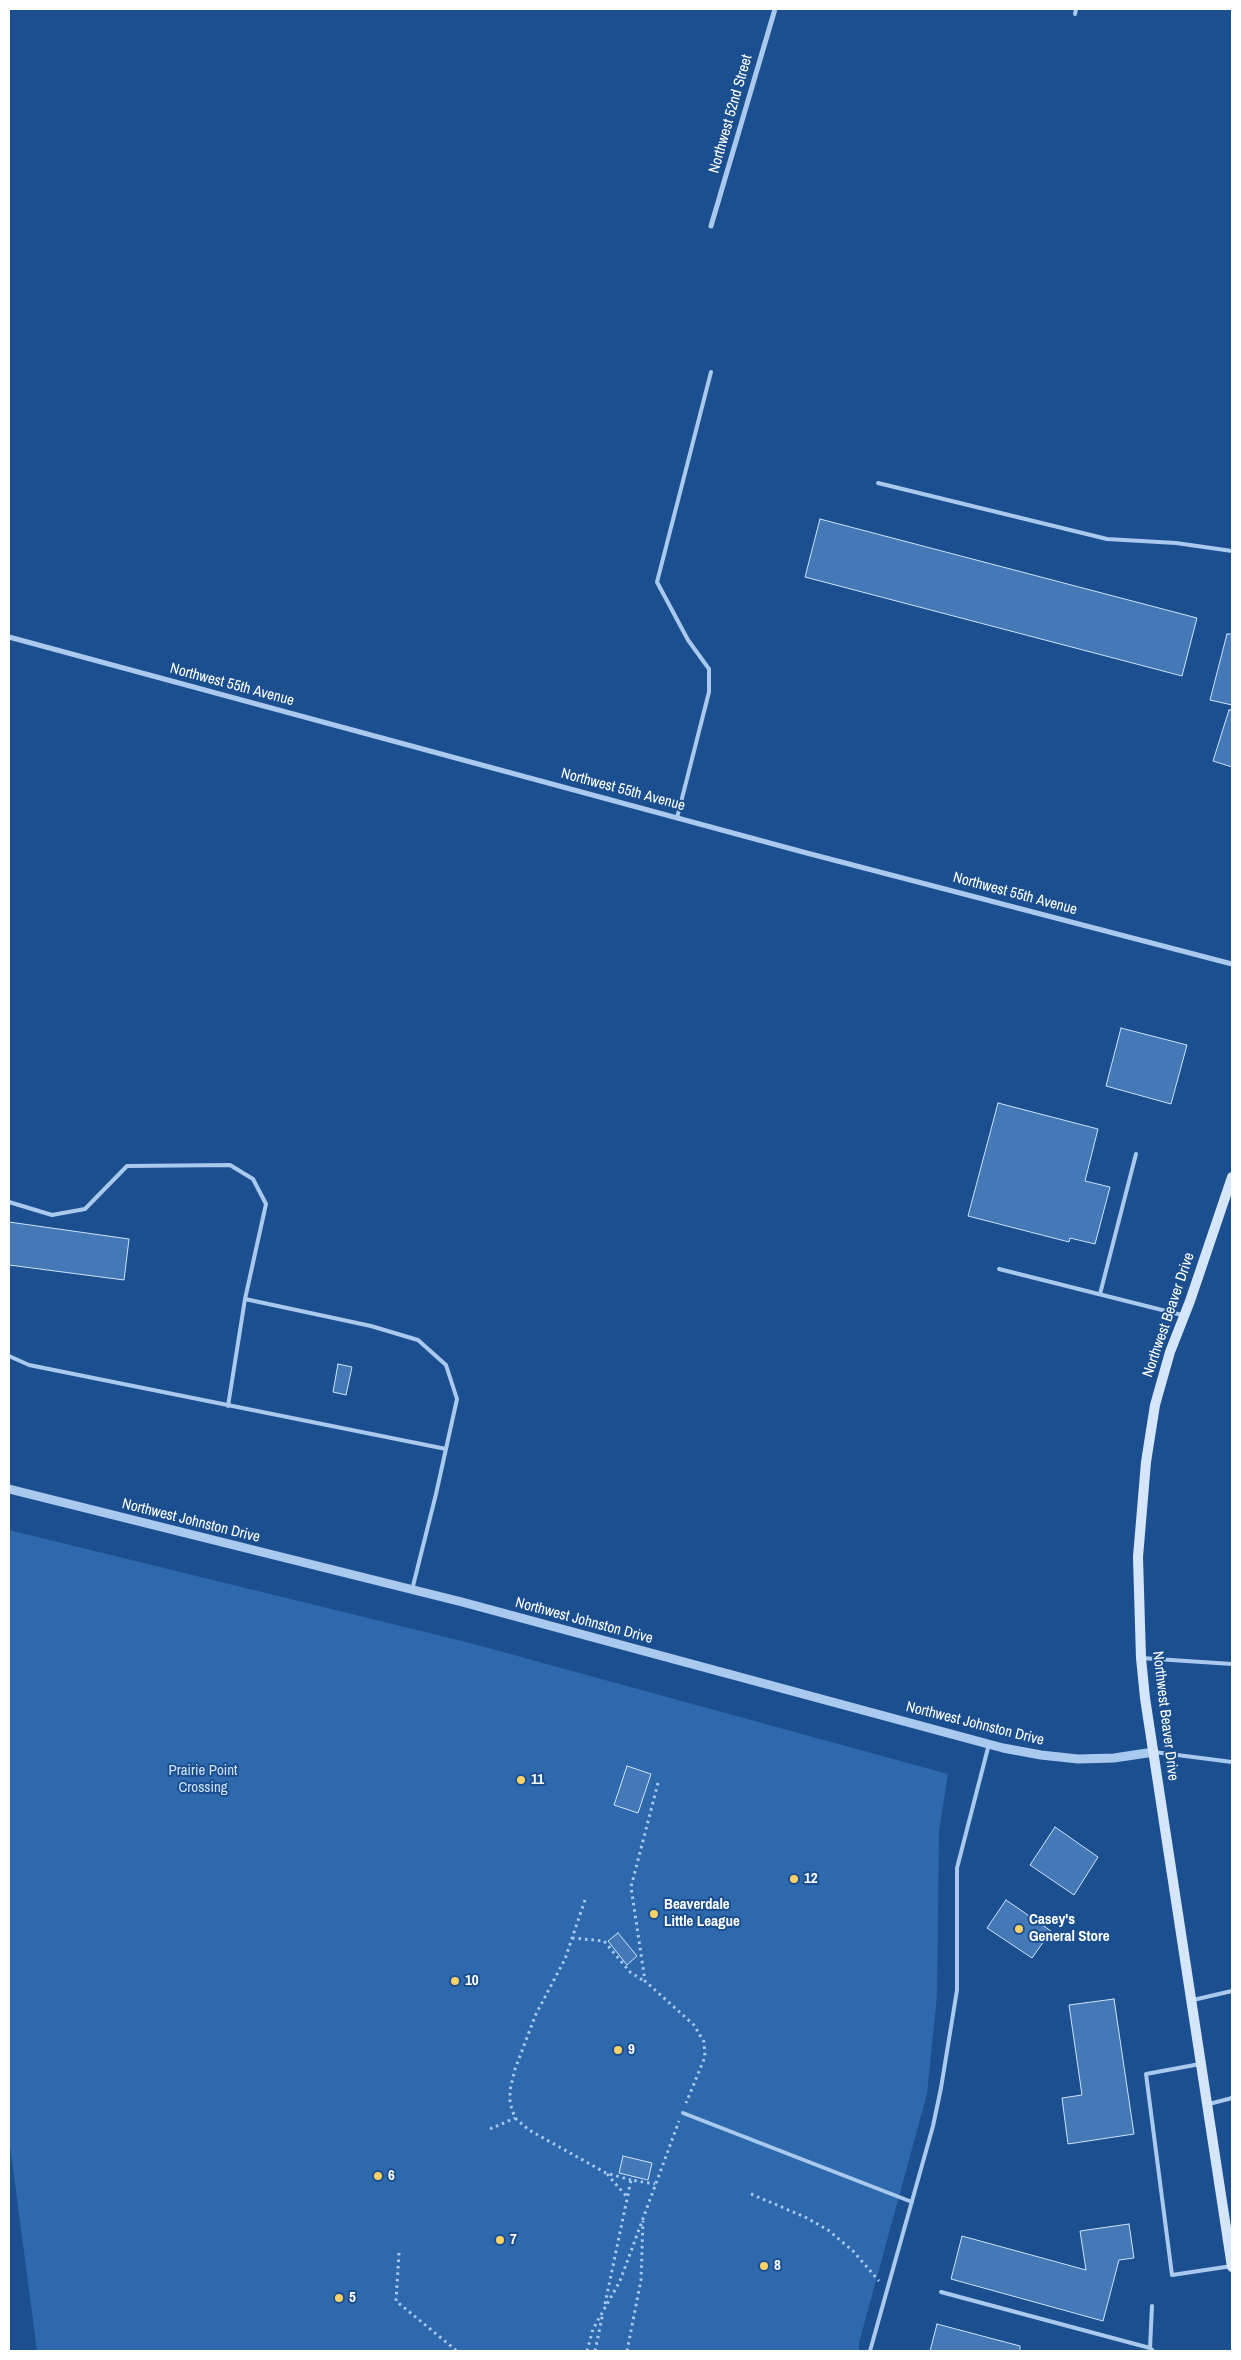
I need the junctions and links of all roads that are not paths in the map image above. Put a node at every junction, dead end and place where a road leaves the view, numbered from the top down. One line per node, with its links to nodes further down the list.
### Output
1 (775, 9): 4 (street, Northwest 52nd Street)
2 (1076, 9): 3 (lane)
3 (1075, 14)
4 (711, 226)
5 (711, 372): 9 (lane)
6 (878, 483): 7 (lane)
7 (1232, 551)
8 (9, 637): 9 (street, Northwest 55th Avenue)
9 (677, 818): 10 (street, Northwest 55th Avenue)
10 (1232, 964)
11 (1136, 1154): 15 (lane)
12 (1232, 1178): 17 (main road, Northwest Beaver Drive)
13 (9, 1202): 16 (lane)
14 (999, 1269): 15 (lane)
15 (1100, 1294): 17 (lane)
16 (245, 1299): 19 (lane); 20 (lane)
17 (1184, 1315): 23 (main road, Northwest Beaver Drive)
18 (9, 1356): 19 (lane)
19 (228, 1406): 20 (lane)
20 (446, 1449): 22 (lane)
21 (9, 1489): 22 (street, Northwest Johnston Drive)
22 (412, 1590): 25 (street, Northwest Johnston Drive)
23 (1141, 1658): 24 (lane); 26 (main road, Northwest Beaver Drive)
24 (1232, 1664)
25 (989, 1744): 26 (street, Northwest Johnston Drive); 34 (lane)
26 (1154, 1752): 27 (lane); 29 (main road, Northwest Beaver Drive)
27 (1232, 1762)
28 (1232, 1991): 29 (lane)
29 (1191, 2000): 30 (main road, Northwest Beaver Drive)
30 (1200, 2064): 32 (main road, Northwest Beaver Drive); 35 (lane)
31 (1232, 2098): 32 (lane)
32 (1206, 2105): 35 (main road, Northwest Beaver Drive)
33 (682, 2113): 34 (lane)
34 (912, 2202): 39 (lane)
35 (1232, 2267)
36 (941, 2292): 38 (lane)
37 (1152, 2306): 38 (lane)
38 (1151, 2350)
39 (870, 2351)

